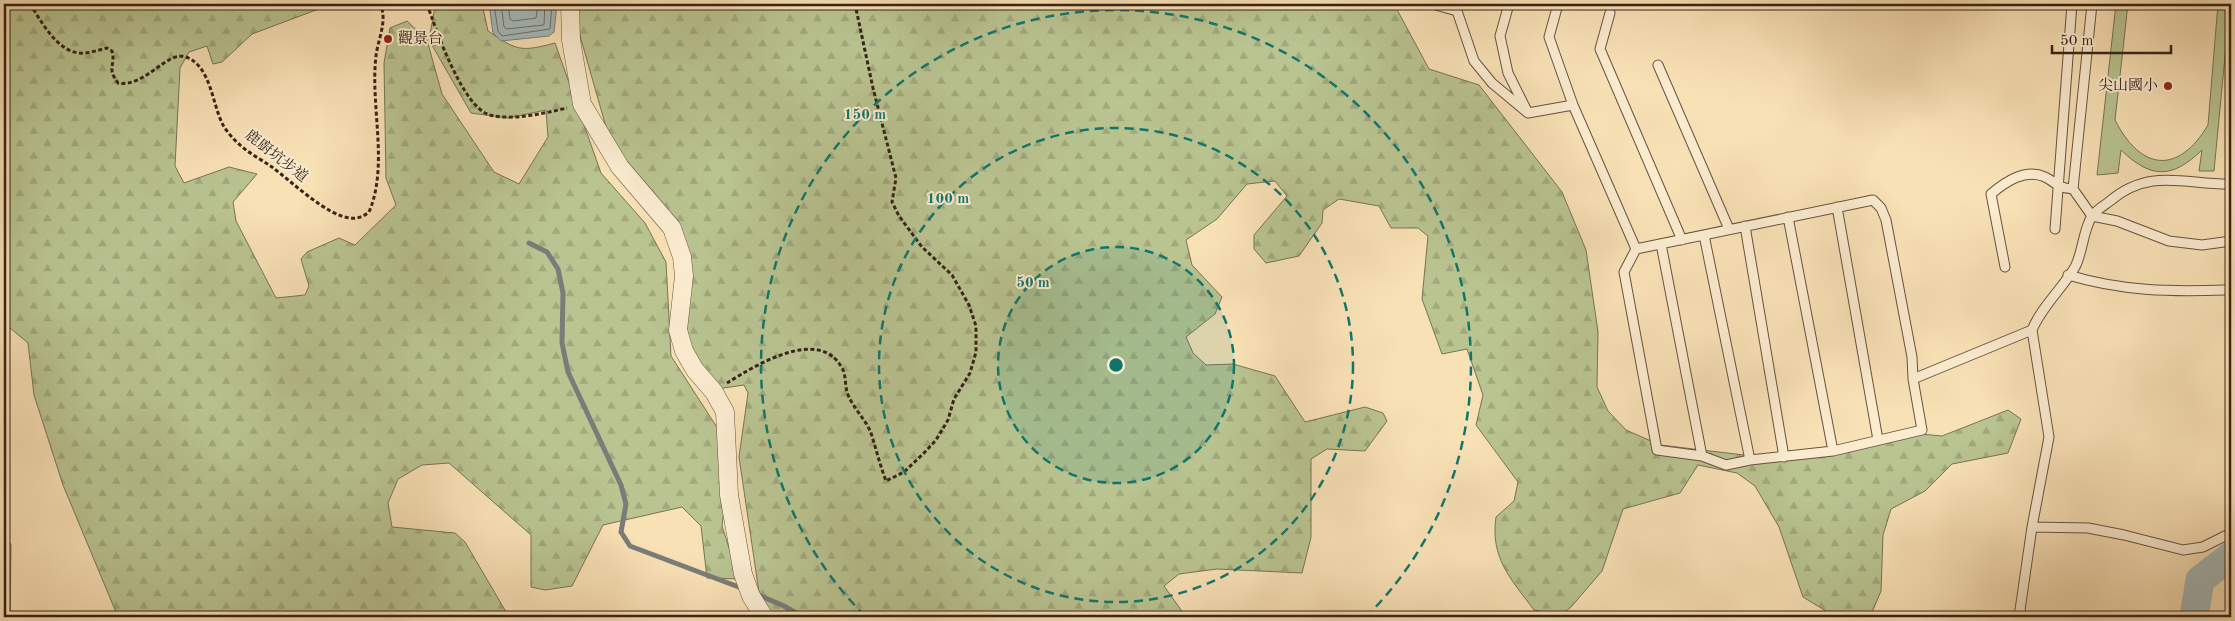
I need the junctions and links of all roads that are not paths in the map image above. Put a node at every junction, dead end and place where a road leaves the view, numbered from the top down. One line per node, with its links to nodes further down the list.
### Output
1 (570, 4): 38 (street)
2 (1432, 4): 7 (lane)
3 (1509, 4): 11 (lane)
4 (1558, 4): 10 (lane)
5 (2072, 4): 13 (lane)
6 (2092, 4): 14 (lane)
7 (1459, 8): 11 (lane)
8 (1610, 13): 22 (lane)
9 (1658, 65): 19 (lane)
10 (1572, 105): 11 (lane); 25 (lane)
11 (1528, 113)
12 (2231, 184): 16 (lane)
13 (2059, 187): 14 (lane); 20 (lane); 26 (lane)
14 (2073, 189): 16 (lane)
15 (1837, 207): 17 (lane); 30 (lane); 31 (lane)
16 (2092, 216): 23 (lane); 27 (lane)
17 (1788, 217): 18 (lane); 32 (lane)
18 (1745, 226): 19 (lane); 34 (lane)
19 (1729, 229): 21 (lane)
20 (2055, 229)
21 (1704, 235): 22 (lane); 35 (lane)
22 (1682, 240): 24 (lane)
23 (2231, 241)
24 (1661, 244): 25 (lane); 33 (lane)
25 (1636, 249): 33 (lane)
26 (2005, 267)
27 (2068, 275): 28 (lane); 29 (lane)
28 (2225, 290)
29 (2032, 330): 30 (lane); 36 (lane)
30 (1914, 379): 31 (lane)
31 (1878, 440): 32 (lane)
32 (1833, 451): 34 (lane)
33 (1702, 456): 35 (lane)
34 (1784, 457): 35 (lane)
35 (1750, 460)
36 (2032, 527): 37 (lane); 39 (lane)
37 (2231, 533)
38 (764, 617)
39 (2020, 617)

